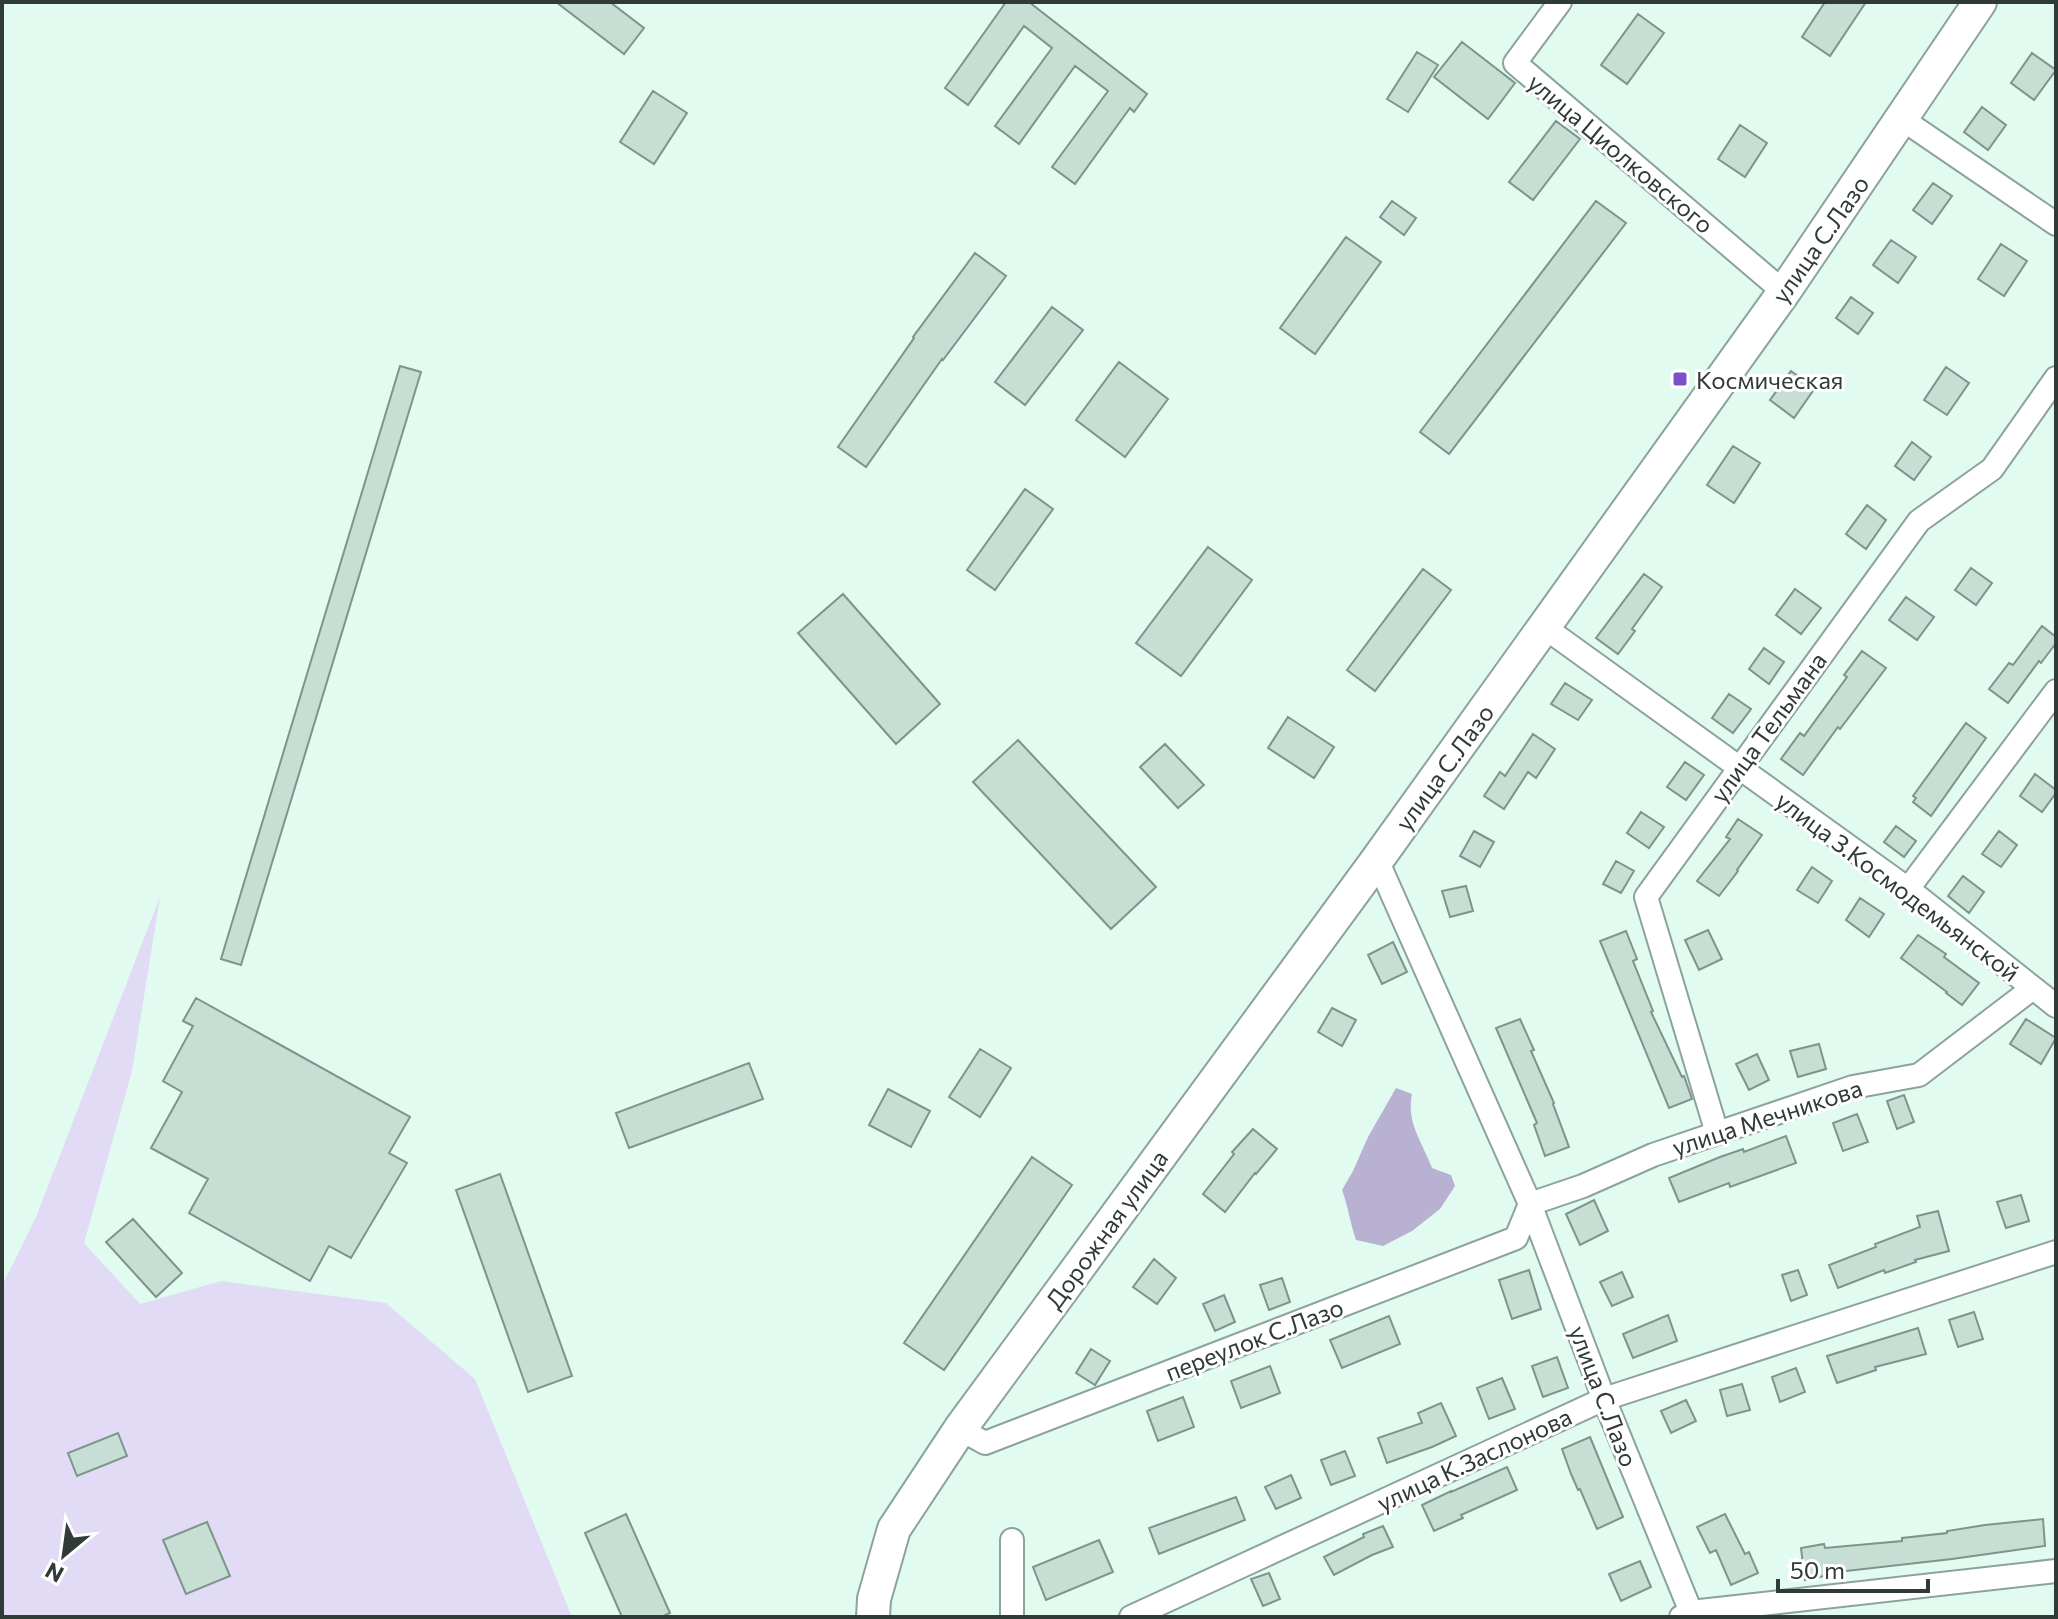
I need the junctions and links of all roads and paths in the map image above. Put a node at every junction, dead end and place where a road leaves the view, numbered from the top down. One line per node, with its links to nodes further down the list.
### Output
1 (1560, 2): 5 (street, улица Циолковского)
2 (1980, 2): 3 (street, улица С.Лазо)
3 (1902, 119): 4 (street); 5 (street, улица С.Лазо)
4 (2056, 224)
5 (1784, 292): 7 (street, улица С.Лазо)
6 (2056, 378): 9 (street, улица Тельмана)
7 (1544, 627): 9 (street, улица З.Космодемьянской); 10 (street, улица С.Лазо)
8 (2056, 691): 11 (street)
9 (1738, 768): 11 (street, улица З.Космодемьянской); 14 (street, улица Тельмана)
10 (1377, 860): 15 (street, улица С.Лазо); 18 (street, Дорожная улица)
11 (1908, 889): 12 (street, улица З.Космодемьянской)
12 (2033, 988): 13 (street, улица З.Космодемьянской); 14 (street, улица Мечникова)
13 (2056, 1006)
14 (1717, 1133): 15 (street, улица Мечникова)
15 (1530, 1204): 17 (street, улица С.Лазо); 18 (street, переулок С.Лазо)
16 (2056, 1252): 17 (street, улица К.Заслонова)
17 (1604, 1399): 21 (street, улица С.Лазо); 24 (street, улица К.Заслонова)
18 (960, 1429): 22 (street, Дорожная улица)
19 (1012, 1540): 23 (street)
20 (2056, 1571): 21 (street)
21 (1688, 1615)
22 (873, 1617)
23 (1012, 1617)
24 (1131, 1617)

